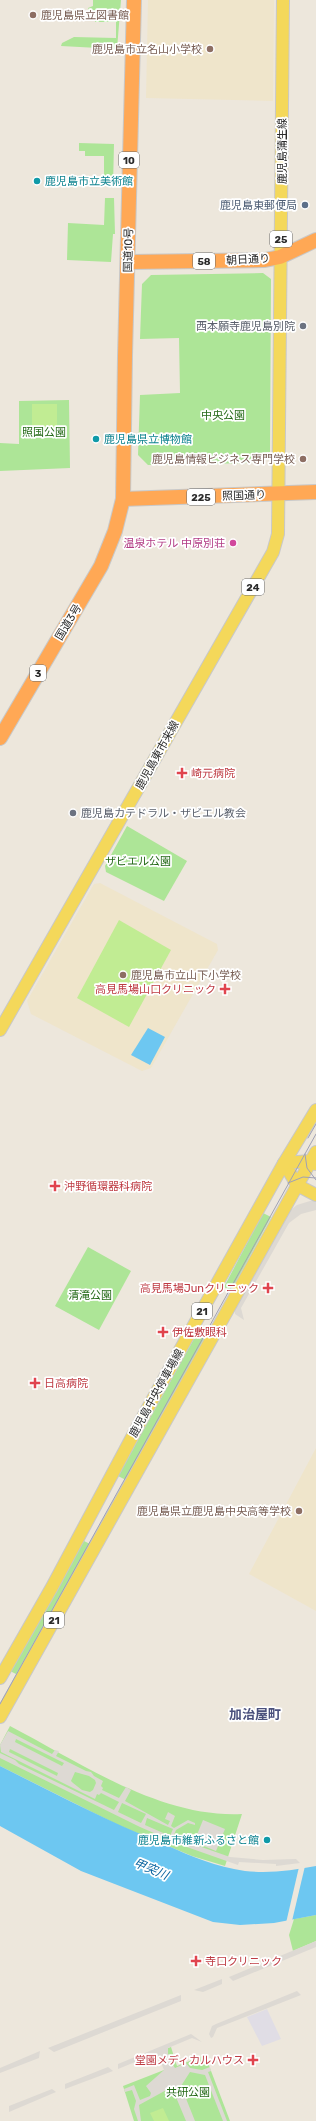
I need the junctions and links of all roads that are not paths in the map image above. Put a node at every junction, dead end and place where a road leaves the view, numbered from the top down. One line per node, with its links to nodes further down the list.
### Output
1 (134, 0): 5 (highway, 国道10号 / 10)
2 (283, 0): 4 (main road, 鹿児島蒲生線 / 25)
3 (316, 240): 4 (highway, 朝日通り / 58)
4 (280, 257): 5 (highway, 朝日通り / 58); 7 (main road, 鹿児島蒲生線 / 25)
5 (128, 262): 8 (highway, 国道10号 / 10)
6 (316, 492): 7 (highway, 照国通り / 225)
7 (279, 494): 8 (highway, 照国通り / 225); 10 (main road, 鹿児島東市来線 / 24)
8 (123, 499): 9 (highway, 国道3号 / 3)
9 (0, 738)
10 (0, 1030)
11 (316, 1110): 13 (main road, 鹿児島中央停車場線 / 21)
12 (314, 1159): 13 (main road); 14 (main road, 鹿児島中央停車場線 / 21)
13 (284, 1163): 14 (main road); 16 (main road, 鹿児島中央停車場線 / 21)
14 (297, 1185): 15 (main road); 17 (main road, 鹿児島中央停車場線 / 21)
15 (316, 1194)
16 (0, 1678)
17 (0, 1717)

